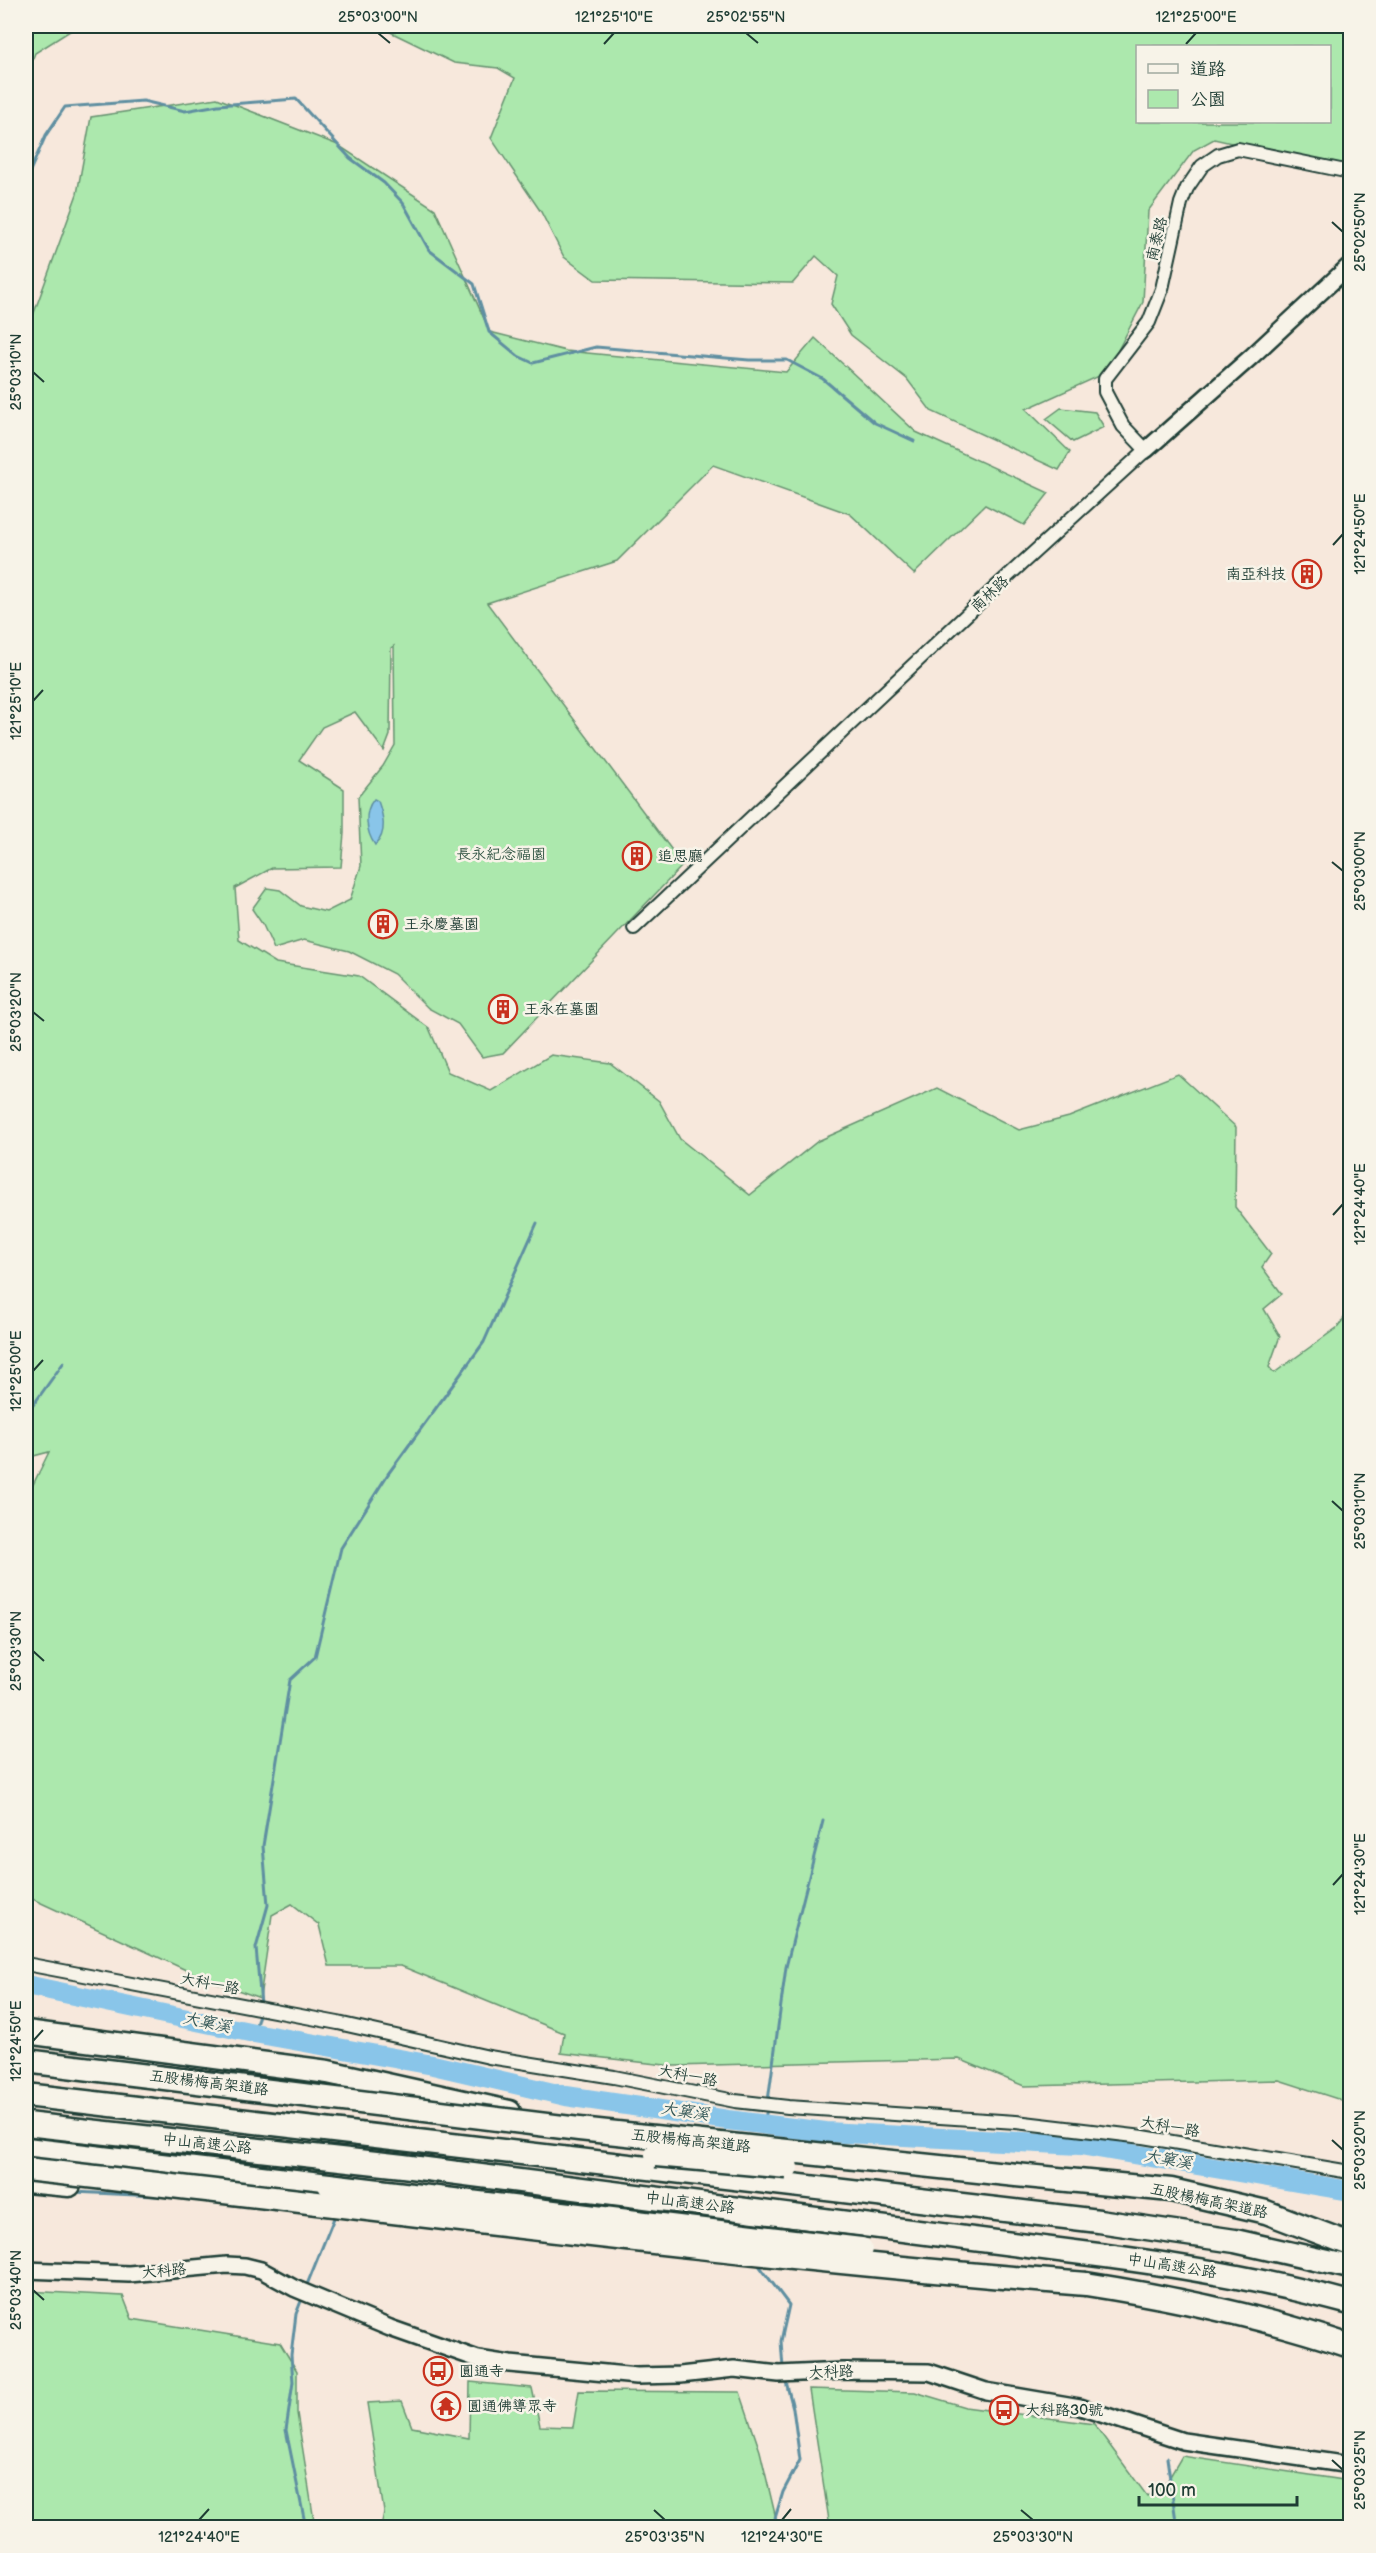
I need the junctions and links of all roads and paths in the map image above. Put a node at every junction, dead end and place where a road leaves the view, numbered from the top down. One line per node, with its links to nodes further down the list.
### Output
1 (1350, 171): 3 (street, 南泰路)
2 (1350, 265): 3 (street, 南林路)
3 (1146, 450): 4 (street, 南林路)
4 (634, 928)
5 (26, 1964): 13 (street, 大科一路)
6 (26, 2032): 16 (highway)
7 (26, 2061): 14 (highway, 五股楊梅高架道路, bridge)
8 (26, 2082): 14 (highway, bridge)
9 (26, 2095): 16 (highway, 中山高速公路)
10 (26, 2124): 17 (highway, 中山高速公路)
11 (26, 2149): 21 (highway, bridge)
12 (26, 2169): 21 (highway, bridge)
13 (1350, 2172)
14 (1016, 2175): 18 (highway, 五股楊梅高架道路)
15 (26, 2181): 17 (highway)
16 (879, 2195): 19 (highway, 中山高速公路)
17 (791, 2216): 22 (highway, 中山高速公路)
18 (1350, 2244)
19 (1350, 2267)
20 (26, 2270): 24 (street, 大科路)
21 (1086, 2284): 23 (highway)
22 (1350, 2303)
23 (1350, 2346)
24 (1350, 2465)

